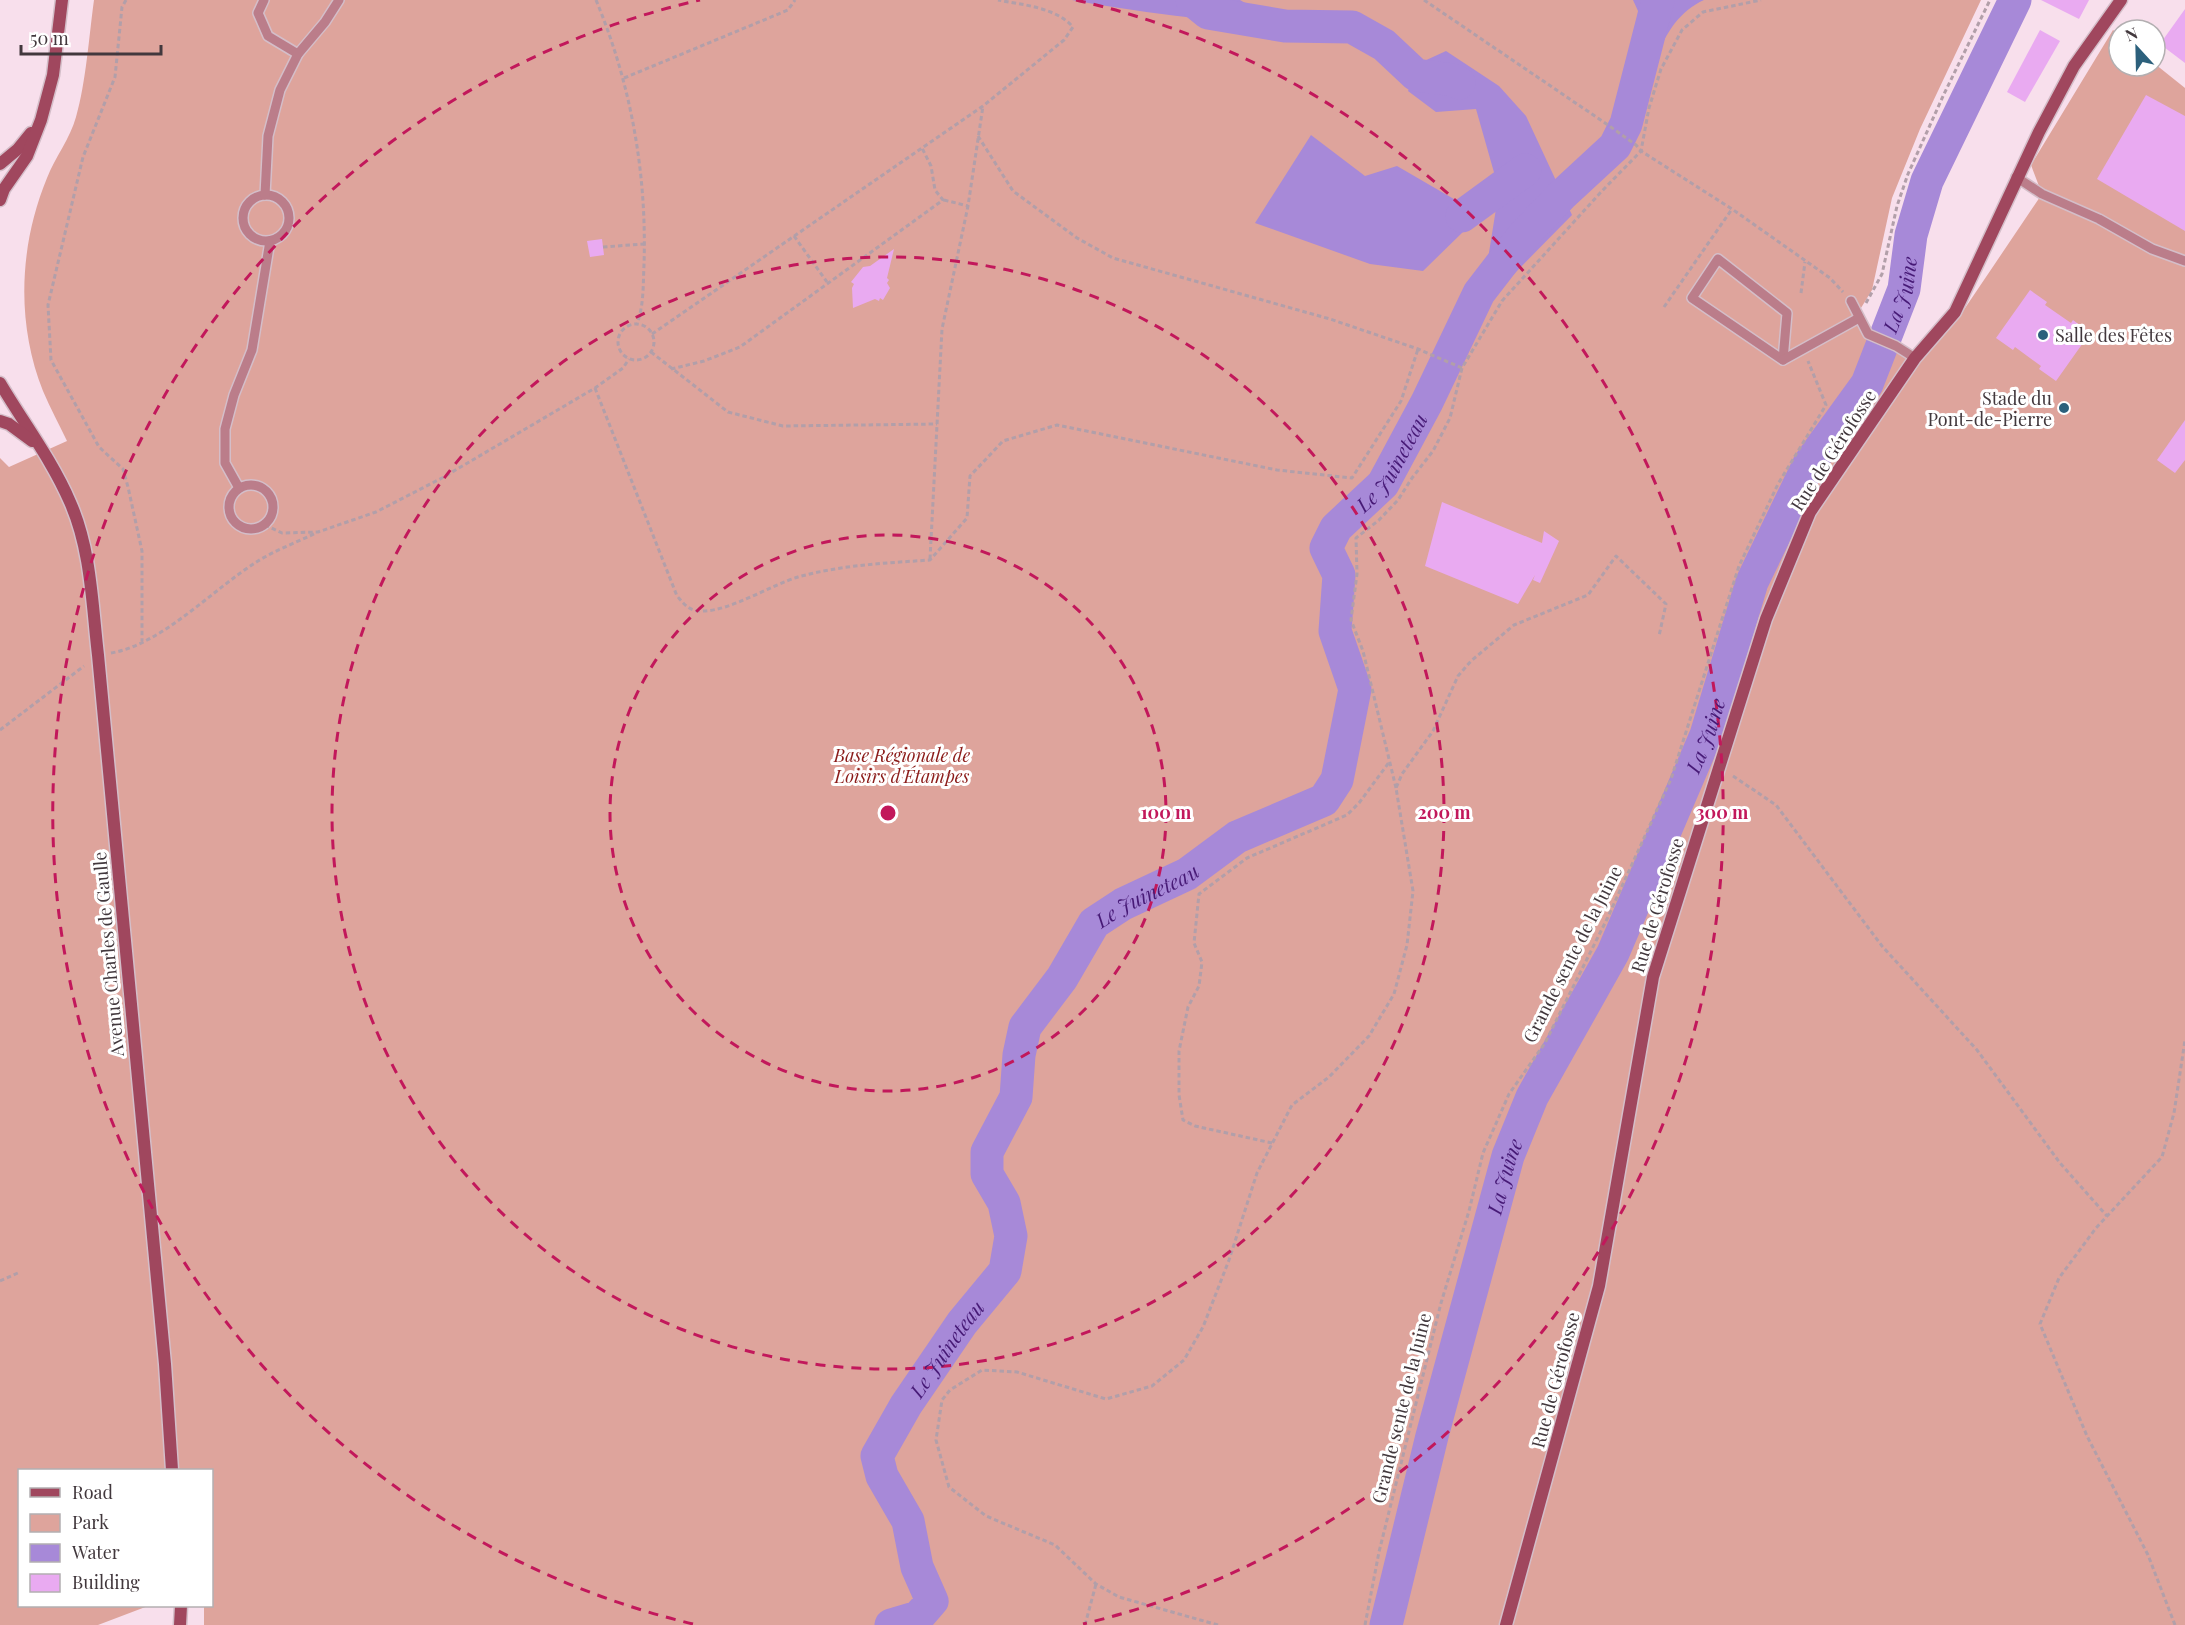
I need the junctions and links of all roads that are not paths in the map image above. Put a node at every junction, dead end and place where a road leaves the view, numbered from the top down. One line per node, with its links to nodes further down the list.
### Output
1 (62, 0): 6 (street)
2 (264, 0): 5 (lane)
3 (339, 0): 5 (lane)
4 (2121, 0): 8 (street, Rue de Gérofosse)
5 (298, 54): 9 (lane)
6 (41, 120): 7 (street); 10 (street)
7 (0, 164)
8 (2016, 177): 12 (lane); 15 (street, Rue de Gérofosse)
9 (265, 195): 11 (lane); 11 (lane)
10 (0, 200)
11 (270, 241): 20 (lane)
12 (2185, 261)
13 (1851, 301): 14 (lane)
14 (1859, 318): 15 (lane); 16 (lane)
15 (1915, 358): 24 (street, Rue de Gérofosse)
16 (1783, 360): 16 (lane)
17 (0, 383): 19 (street, Avenue Charles de Gaulle)
18 (0, 421): 19 (street, Avenue Charles de Gaulle)
19 (38, 446): 21 (street, Avenue Charles de Gaulle)
20 (239, 488): 20 (lane)
21 (172, 1469)
22 (181, 1607): 23 (street)
23 (180, 1625)
24 (1506, 1625)

